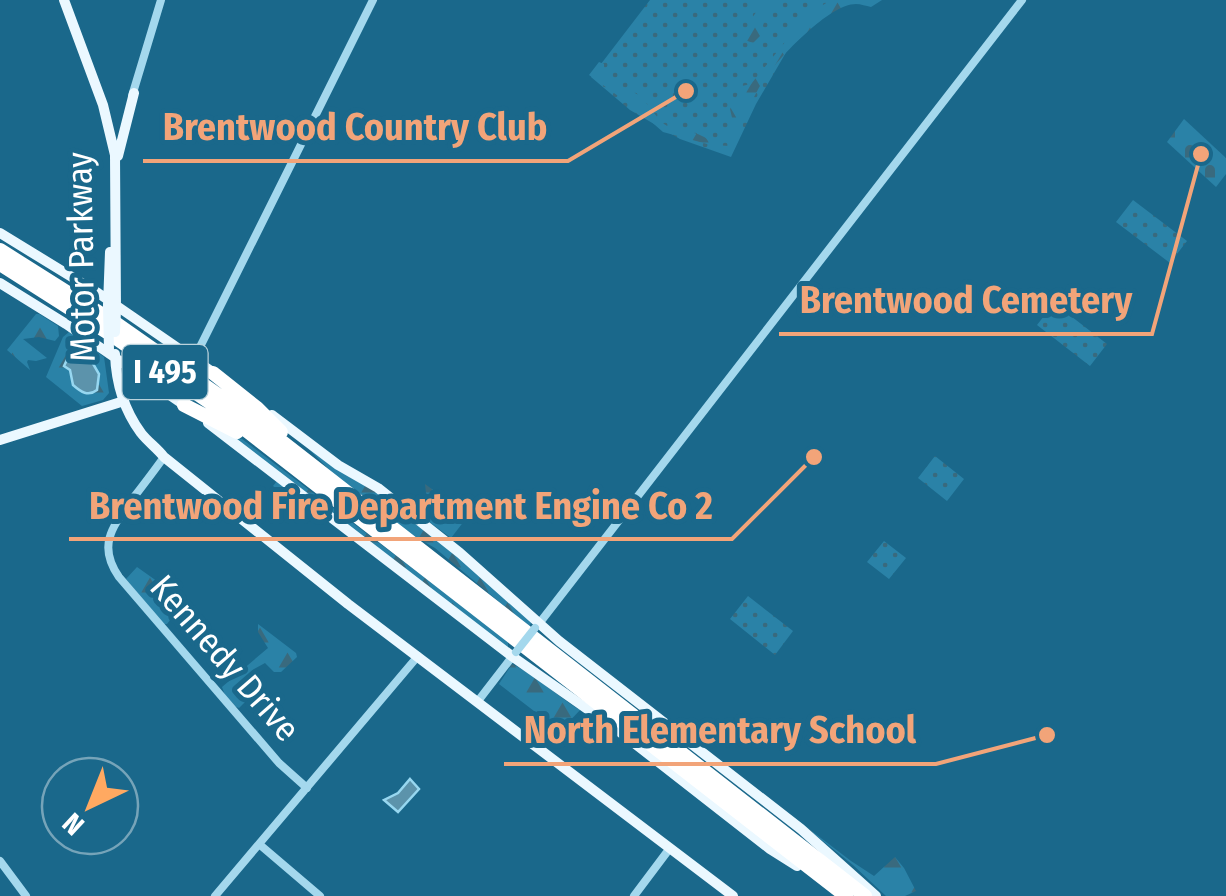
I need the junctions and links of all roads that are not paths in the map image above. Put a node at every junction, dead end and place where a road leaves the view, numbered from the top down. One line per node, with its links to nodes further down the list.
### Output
1 (64, 0): 6 (main road, Motor Parkway)
2 (161, 0): 5 (street)
3 (374, 0): 17 (street)
4 (1022, 0): 29 (street)
5 (134, 92): 8 (street); 10 (main road)
6 (99, 96): 7 (main road, Motor Parkway); 9 (main road, Motor Parkway)
7 (107, 120): 8 (street); 9 (main road, Motor Parkway)
8 (123, 123): 9 (street)
9 (111, 146): 10 (main road, Motor Parkway); 15 (main road, Motor Parkway)
10 (116, 167): 15 (main road, Motor Parkway)
11 (0, 233): 15 (main road)
12 (0, 247): 28 (highway, I 495)
13 (0, 265): 27 (highway, I 495)
14 (0, 283): 16 (main road)
15 (109, 301): 16 (main road, Motor Parkway, bridge); 17 (main road)
16 (112, 354): 18 (main road); 20 (main road, Motor Parkway)
17 (194, 359): 19 (main road)
18 (132, 369): 20 (main road); 22 (main road)
19 (213, 372): 28 (highway); 29 (main road)
20 (116, 385): 21 (main road, Motor Parkway); 23 (main road)
21 (121, 402): 23 (main road); 24 (main road, Motor Parkway); 26 (main road, Motor Parkway)
22 (184, 405): 27 (highway); 30 (main road)
23 (104, 407): 24 (main road); 25 (main road)
24 (124, 415): 26 (main road, Motor Parkway)
25 (0, 440)
26 (164, 458): 31 (main road, Motor Parkway); 33 (street, Kennedy Drive)
27 (324, 489): 35 (highway, I 495)
28 (352, 496): 34 (highway, I 495)
29 (537, 626): 30 (street, bridge); 48 (main road)
30 (514, 655): 32 (street); 39 (main road)
31 (418, 656): 32 (main road, Motor Parkway); 33 (street)
32 (478, 701): 37 (main road, Motor Parkway)
33 (307, 788): 36 (street)
34 (742, 800): 47 (highway, I 495); 48 (highway)
35 (726, 803): 39 (highway); 46 (highway, I 495)
36 (258, 844): 41 (street); 42 (street)
37 (670, 848): 43 (street); 44 (main road, Motor Parkway)
38 (0, 862): 40 (street)
39 (796, 866): 45 (highway)
40 (26, 896)
41 (216, 896)
42 (320, 896)
43 (634, 896)
44 (733, 896)
45 (834, 896)
46 (846, 896)
47 (865, 896)
48 (876, 896)

